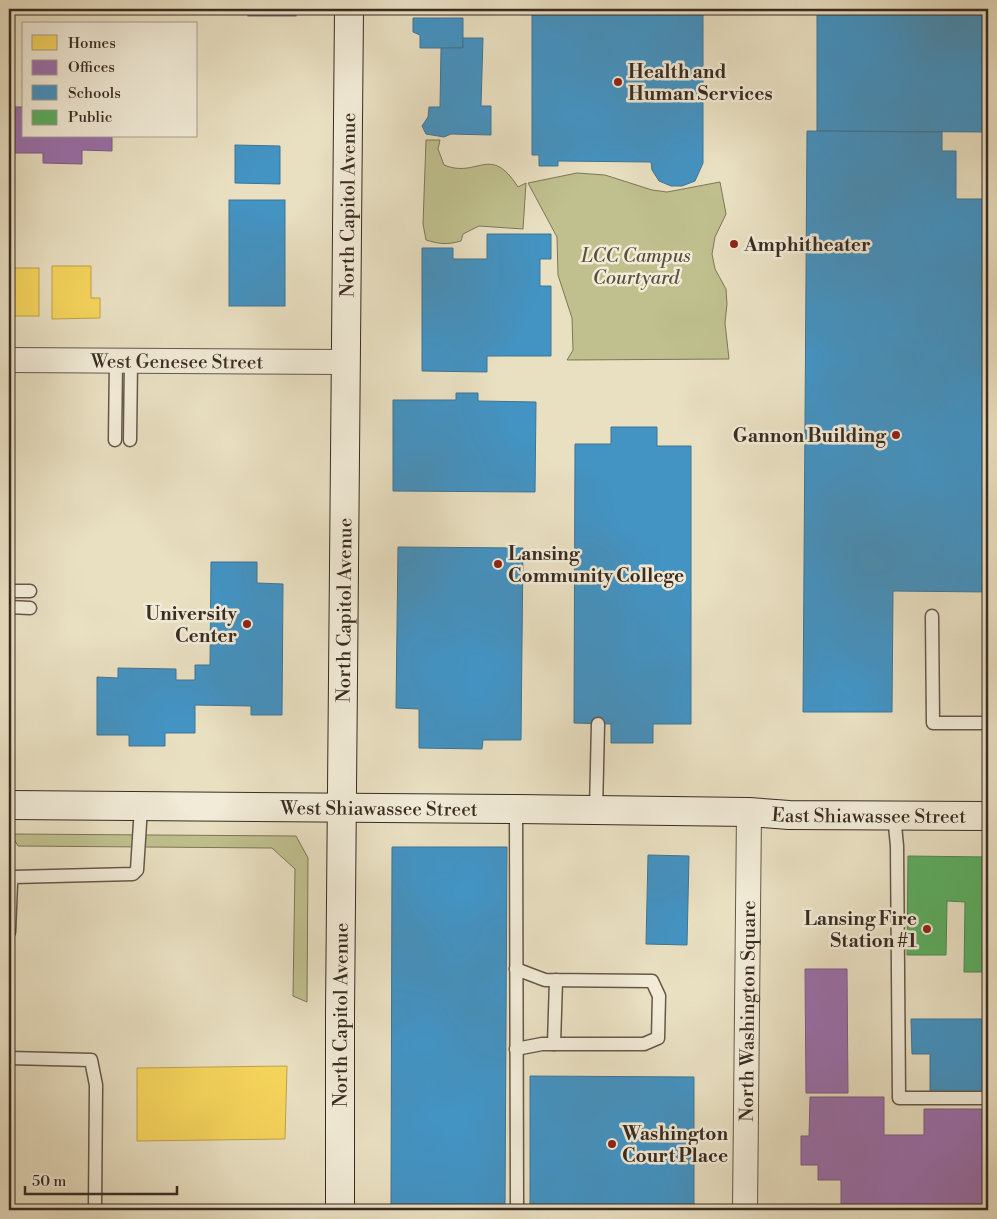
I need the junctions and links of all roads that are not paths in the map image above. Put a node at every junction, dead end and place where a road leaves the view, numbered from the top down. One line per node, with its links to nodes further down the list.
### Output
1 (349, 9): 4 (street, North Capitol Avenue)
2 (9, 360): 3 (street, West Genesee Street)
3 (124, 361): 4 (street, West Genesee Street); 5 (lane); 6 (lane)
4 (345, 362): 16 (street, North Capitol Avenue)
5 (115, 440)
6 (130, 440)
7 (9, 590): 8 (lane)
8 (30, 591)
9 (9, 607): 10 (lane)
10 (30, 608)
11 (932, 616): 12 (lane)
12 (988, 723)
13 (598, 724): 18 (lane)
14 (9, 805): 15 (street, West Shiawassee Street)
15 (142, 807): 16 (street, West Shiawassee Street); 22 (lane)
16 (342, 809): 17 (street, West Shiawassee Street); 30 (street, North Capitol Avenue)
17 (516, 809): 18 (street, West Shiawassee Street); 23 (lane)
18 (596, 810): 19 (street, West Shiawassee Street)
19 (749, 812): 20 (street, East Shiawassee Street); 32 (street, North Washington Square)
20 (894, 816): 21 (street, East Shiawassee Street); 28 (lane)
21 (988, 816)
22 (9, 932)
23 (516, 969): 24 (lane); 26 (lane)
24 (556, 980): 25 (lane); 25 (lane)
25 (554, 1044): 26 (lane)
26 (516, 1049): 31 (lane)
27 (9, 1058): 29 (lane)
28 (988, 1098)
29 (95, 1210)
30 (340, 1210)
31 (516, 1210)
32 (745, 1210)

